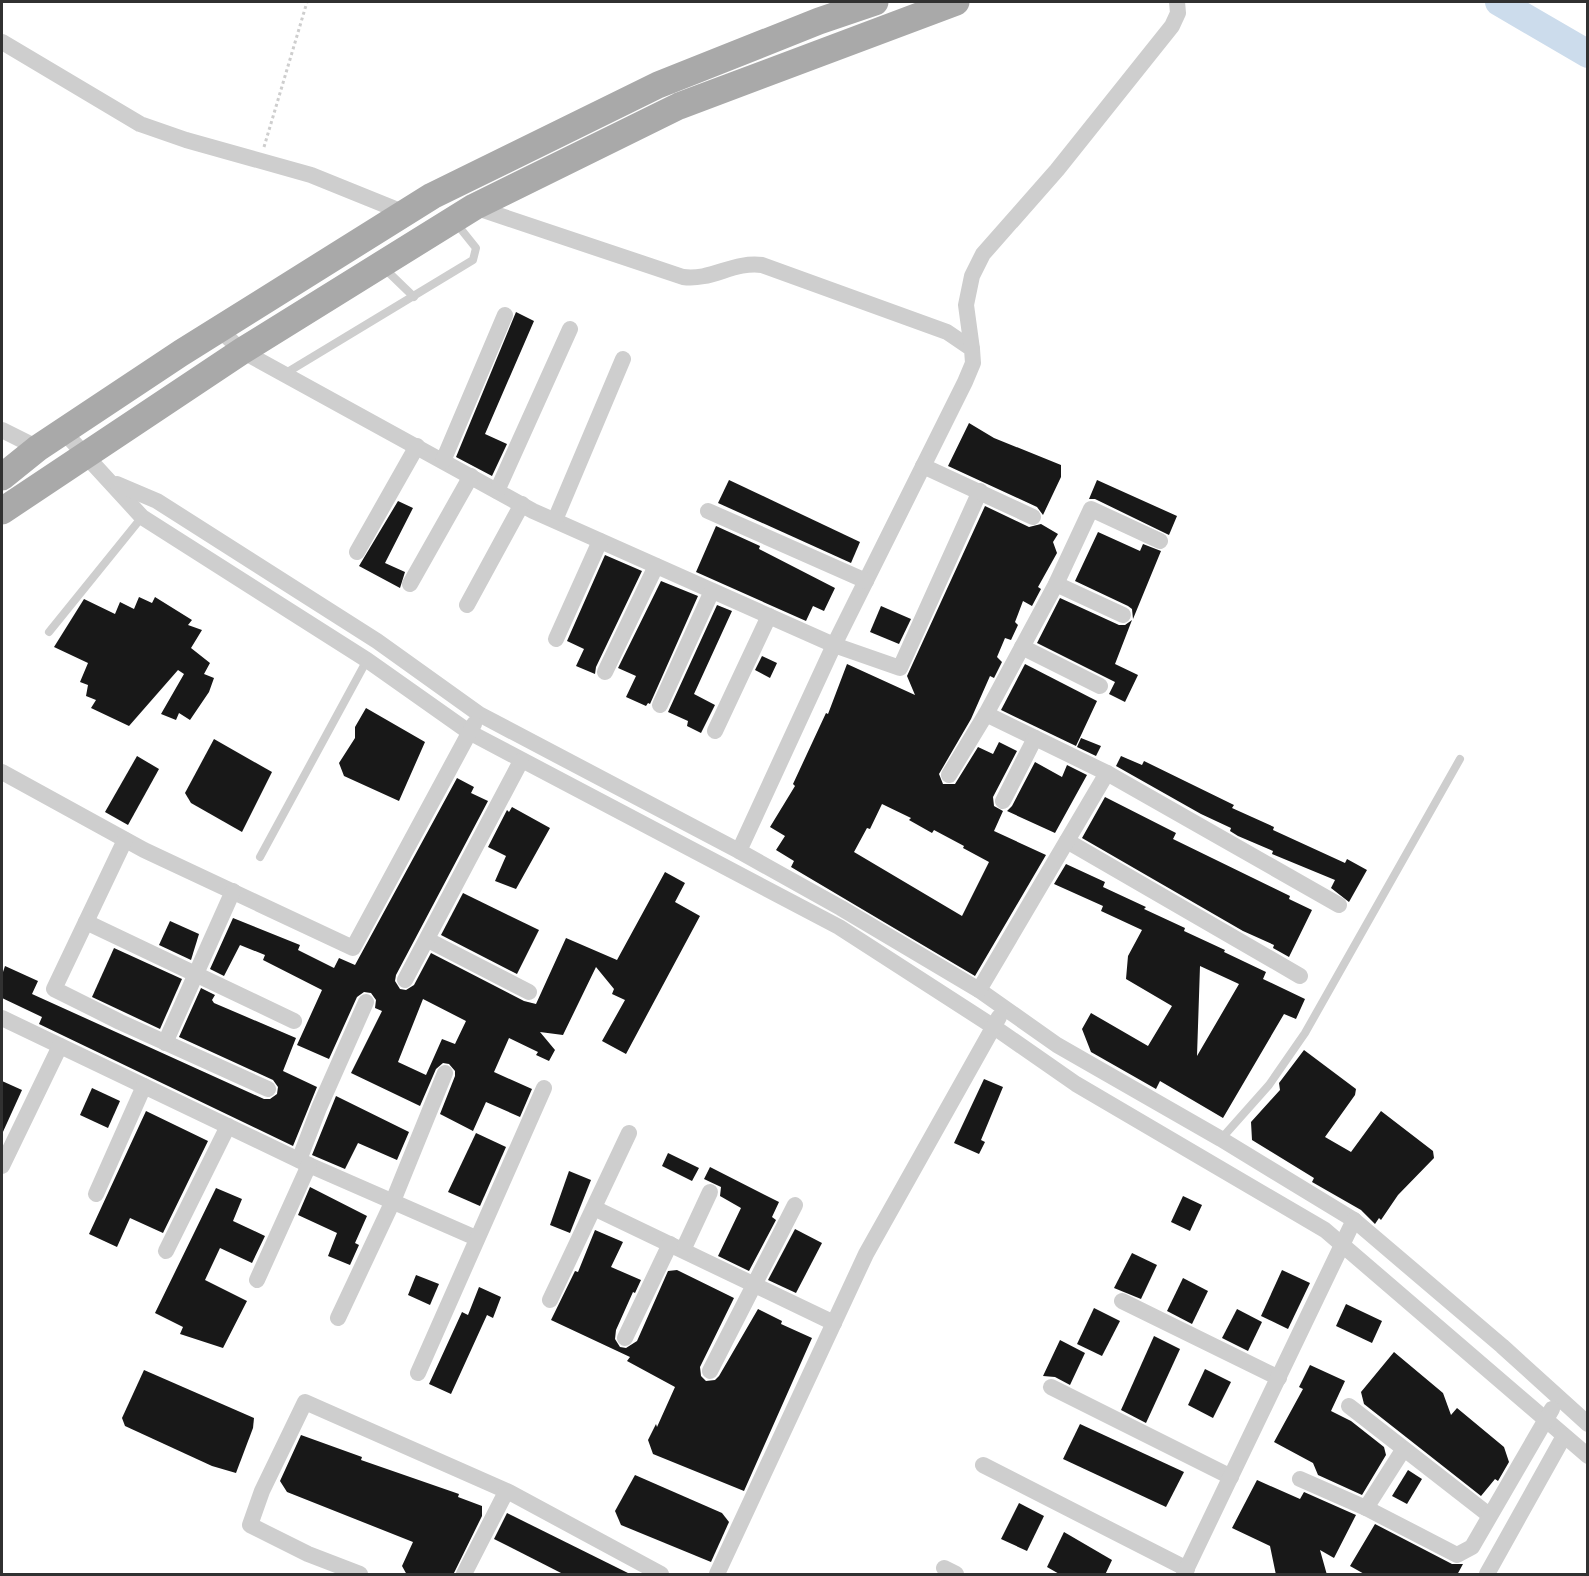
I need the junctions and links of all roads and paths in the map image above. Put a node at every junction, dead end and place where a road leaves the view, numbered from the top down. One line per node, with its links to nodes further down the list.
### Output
1 (307, 2): 6 (path)
2 (875, 2): 7 (main road)
3 (956, 2): 8 (main road)
4 (1177, 2): 14 (street)
5 (2, 42): 6 (street)
6 (260, 160): 7 (street)
7 (405, 213): 12 (main road)
8 (464, 214): 9 (main road); 10 (lane); 14 (street)
9 (381, 265): 10 (lane); 15 (main road)
10 (414, 297): 17 (lane)
11 (505, 315): 23 (street)
12 (219, 329): 15 (street); 19 (main road)
13 (570, 329): 28 (street)
14 (972, 349): 24 (street)
15 (242, 351): 17 (street); 22 (main road)
16 (623, 359): 35 (street)
17 (286, 373): 20 (street)
18 (2, 430): 21 (street)
19 (64, 432): 21 (main road); 22 (street)
20 (417, 446): 23 (street); 38 (street)
21 (38, 448): 26 (main road)
22 (83, 456): 27 (street); 31 (main road)
23 (443, 461): 25 (street)
24 (923, 466): 29 (street); 40 (street)
25 (471, 476): 28 (street); 41 (street)
26 (2, 477)
27 (113, 483): 33 (street); 55 (street)
28 (498, 491): 30 (street)
29 (980, 491): 34 (street); 49 (street)
30 (522, 504): 35 (street); 44 (street)
31 (2, 511)
32 (708, 511): 40 (street)
33 (142, 517): 47 (lane); 51 (street)
34 (1033, 517)
35 (555, 520): 36 (street)
36 (600, 541): 39 (street); 48 (street)
37 (1160, 541): 42 (street)
38 (357, 552)
39 (656, 566): 43 (street); 52 (street)
40 (866, 581): 49 (street)
41 (410, 584)
42 (1056, 584): 45 (street); 50 (street)
43 (712, 591): 46 (street); 54 (street)
44 (467, 605)
45 (1123, 615)
46 (769, 616): 49 (street); 57 (street)
47 (50, 632)
48 (556, 639)
49 (834, 645): 68 (street)
50 (1022, 647): 53 (street); 56 (street)
51 (367, 660): 58 (street); 69 (lane)
52 (605, 672)
53 (1100, 686)
54 (660, 705)
55 (479, 714): 58 (street); 68 (street)
56 (986, 714): 59 (street); 64 (street)
57 (715, 731)
58 (469, 732): 61 (street); 70 (street)
59 (1035, 738): 63 (street); 65 (street)
60 (1460, 759): 92 (lane)
61 (521, 761): 73 (street); 83 (street)
62 (2, 772): 66 (street)
63 (1107, 773): 67 (street); 71 (street)
64 (949, 775)
65 (1002, 801)
66 (125, 840): 70 (street); 72 (street)
67 (1067, 841): 75 (street); 77 (street)
68 (739, 851): 77 (street)
69 (260, 857)
70 (233, 891): 74 (street)
71 (1339, 905)
72 (86, 922): 74 (street); 84 (street)
73 (428, 940): 76 (street); 78 (street)
74 (195, 975): 82 (street); 84 (street)
75 (1300, 976)
76 (405, 980)
77 (979, 990): 80 (street)
78 (529, 992)
79 (366, 1002): 93 (street)
80 (1004, 1008): 83 (street); 92 (street)
81 (2, 1018): 85 (street)
82 (294, 1021)
83 (994, 1027): 102 (street); 110 (street)
84 (165, 1043): 88 (street)
85 (60, 1046): 87 (street); 94 (street)
86 (445, 1073): 97 (street)
87 (144, 1086): 90 (street); 96 (street)
88 (268, 1089)
89 (544, 1089): 101 (street)
90 (228, 1126): 93 (street); 104 (street)
91 (629, 1133): 99 (street)
92 (1221, 1139): 100 (street)
93 (304, 1162): 97 (street); 105 (street)
94 (2, 1166)
95 (710, 1192): 103 (street)
96 (96, 1194)
97 (393, 1202): 101 (street); 109 (street)
98 (795, 1205): 106 (street)
99 (594, 1208): 103 (street); 107 (street)
100 (1354, 1220): 102 (street); 116 (street)
101 (476, 1238): 113 (street)
102 (1343, 1243): 114 (street); 118 (street)
103 (676, 1247): 106 (street); 111 (street)
104 (166, 1251)
105 (257, 1280)
106 (755, 1285): 110 (street); 112 (street)
107 (550, 1300)
108 (1122, 1301): 114 (street)
109 (338, 1318)
110 (834, 1323): 134 (street)
111 (625, 1338)
112 (710, 1371)
113 (418, 1373)
114 (1279, 1378): 124 (street)
115 (1051, 1387): 124 (street)
116 (1559, 1398): 118 (street); 119 (street)
117 (1349, 1406): 121 (street)
118 (1546, 1418): 120 (street); 128 (street)
119 (1587, 1424)
120 (1564, 1436): 122 (street); 135 (street)
121 (1403, 1450): 127 (street); 128 (street)
122 (1587, 1456)
123 (983, 1466): 129 (street)
124 (1231, 1477): 129 (street)
125 (1300, 1479): 127 (street)
126 (506, 1492): 130 (street); 131 (street); 133 (street)
127 (1366, 1508): 128 (street)
128 (1489, 1515)
129 (1185, 1572)
130 (360, 1575)
131 (467, 1575): 132 (street)
132 (483, 1575)
133 (660, 1575)
134 (717, 1575)
135 (1487, 1575)

